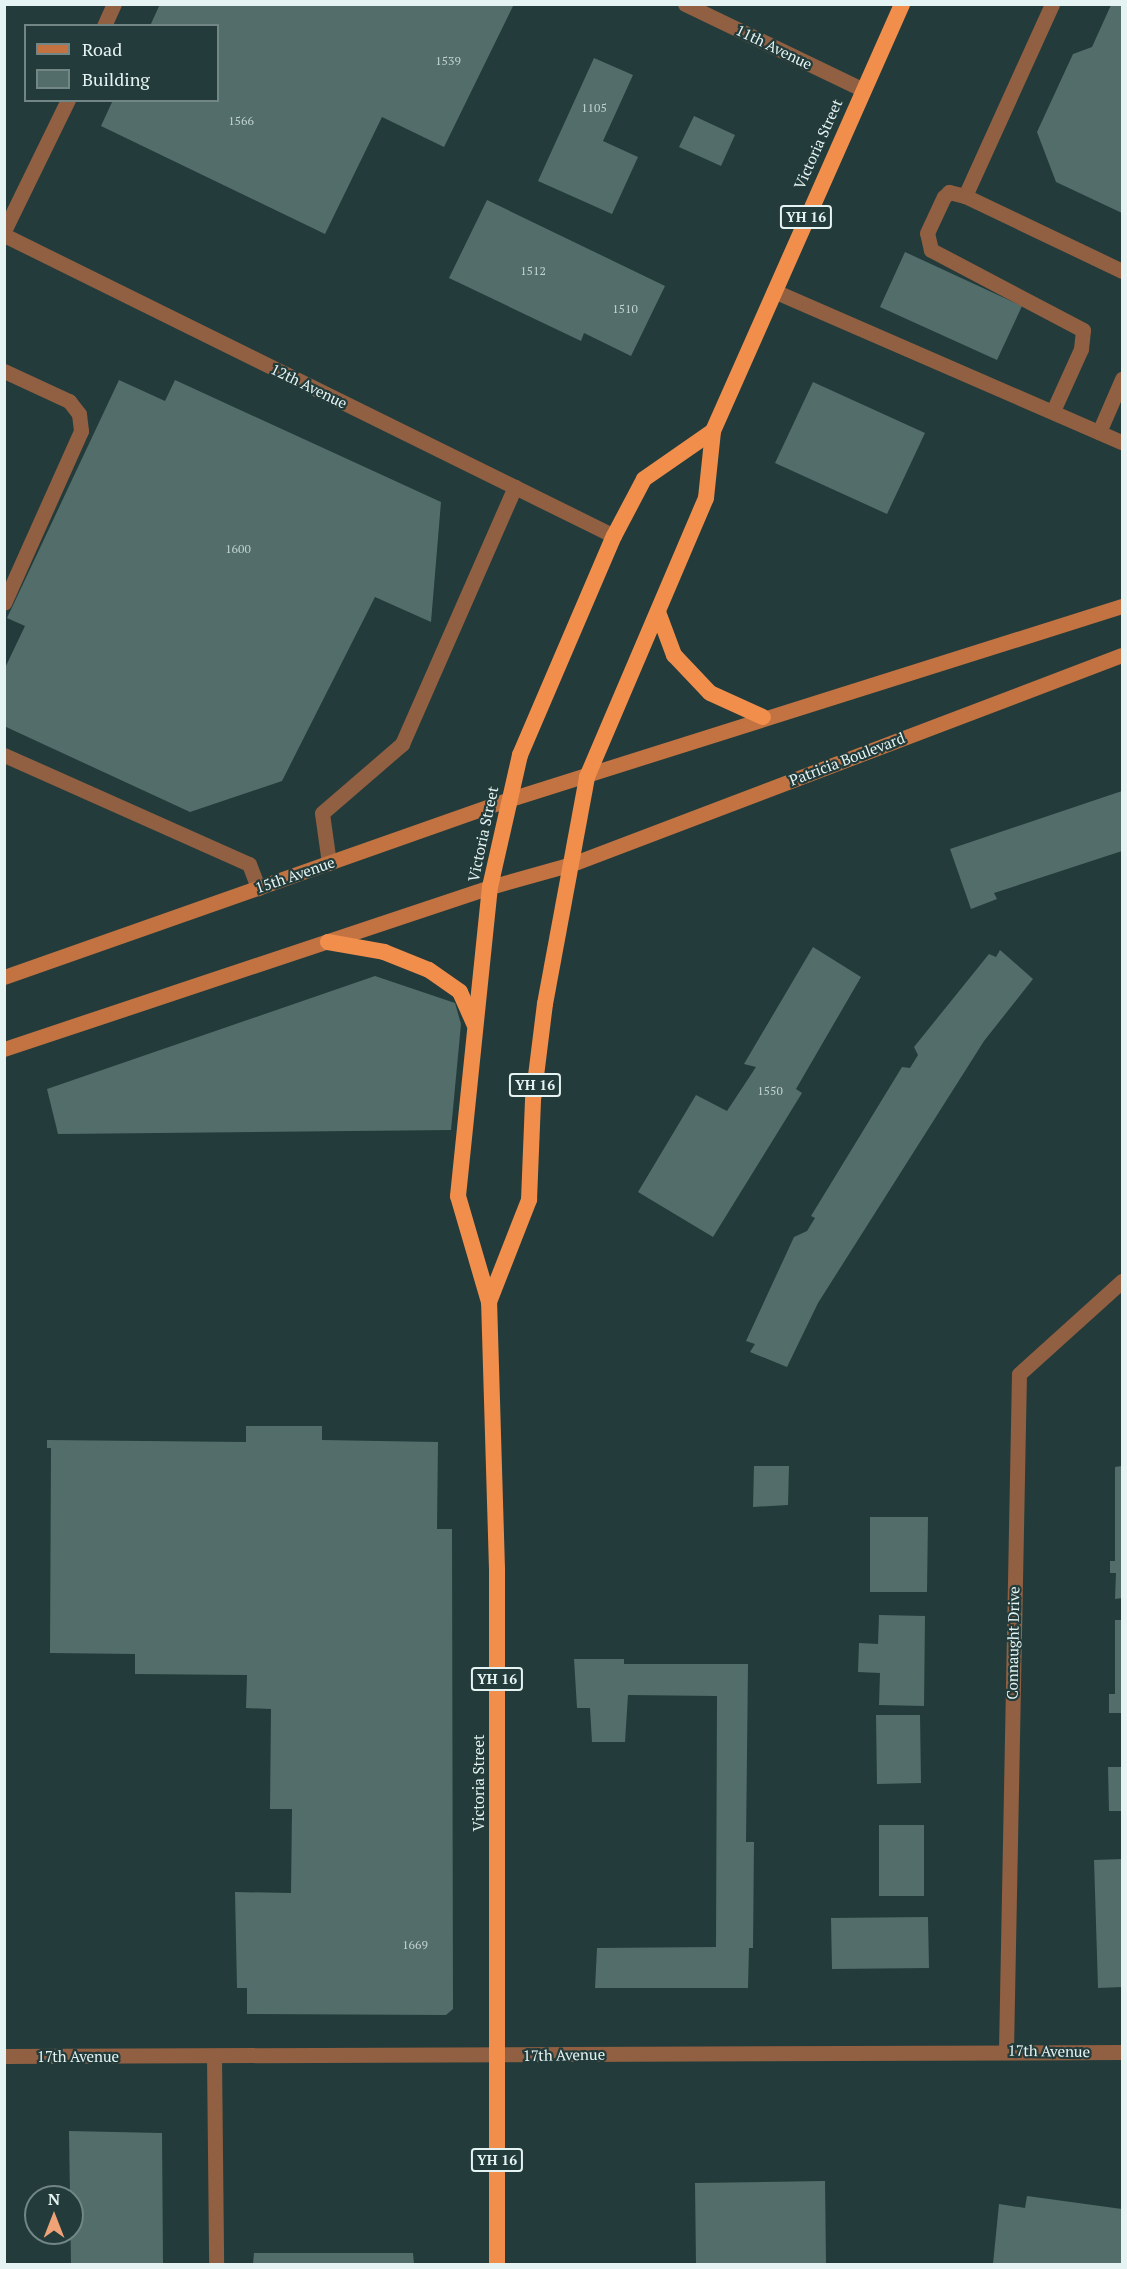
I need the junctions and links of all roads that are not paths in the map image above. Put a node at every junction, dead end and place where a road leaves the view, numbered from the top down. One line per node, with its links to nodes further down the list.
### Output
1 (685, 4): 6 (street, 11th Avenue)
2 (902, 4): 6 (highway, Victoria Street / YH 16)
3 (1052, 4): 8 (street)
4 (112, 5): 5 (street)
5 (105, 24)
6 (862, 89): 12 (highway, Victoria Street / YH 16)
7 (67, 102): 9 (street)
8 (965, 196): 11 (street); 15 (street)
9 (4, 231)
10 (4, 236): 19 (street, 12th Avenue)
11 (1122, 271)
12 (774, 291): 15 (street); 16 (highway, Victoria Street / YH 16)
13 (4, 371): 21 (street)
14 (1122, 379): 17 (street)
15 (1053, 411): 17 (street)
16 (713, 431): 20 (highway, Victoria Street / YH 16); 23 (highway, Victoria Street / YH 16)
17 (1099, 432): 18 (street)
18 (1122, 442)
19 (515, 487): 20 (street, 12th Avenue); 29 (street)
20 (614, 536): 28 (highway, Victoria Street / YH 16)
21 (4, 603)
22 (1122, 606): 25 (main road)
23 (658, 612): 25 (highway); 27 (highway, Victoria Street / YH 16)
24 (1122, 655): 30 (main road, Patricia Boulevard)
25 (763, 717): 27 (main road)
26 (4, 755): 32 (street)
27 (587, 777): 28 (main road, 15th Avenue); 30 (highway, Victoria Street / YH 16)
28 (507, 800): 29 (main road, 15th Avenue); 31 (highway, Victoria Street / YH 16)
29 (329, 863): 32 (main road, 15th Avenue)
30 (572, 864): 31 (main road); 38 (highway, Victoria Street / YH 16)
31 (489, 887): 33 (main road); 35 (highway, Victoria Street / YH 16)
32 (258, 888): 34 (main road, 15th Avenue)
33 (328, 942): 35 (highway); 36 (main road)
34 (4, 977)
35 (475, 1028): 38 (highway, Victoria Street / YH 16)
36 (4, 1048)
37 (1122, 1281): 39 (street, Connaught Drive)
38 (489, 1302): 41 (highway, Victoria Street / YH 16)
39 (1006, 2050): 40 (street, 17th Avenue); 41 (street, 17th Avenue)
40 (1122, 2052)
41 (497, 2055): 43 (street, 17th Avenue); 45 (highway, Victoria Street / YH 16)
42 (4, 2056): 43 (street, 17th Avenue)
43 (214, 2057): 44 (street)
44 (216, 2265)
45 (497, 2265)

